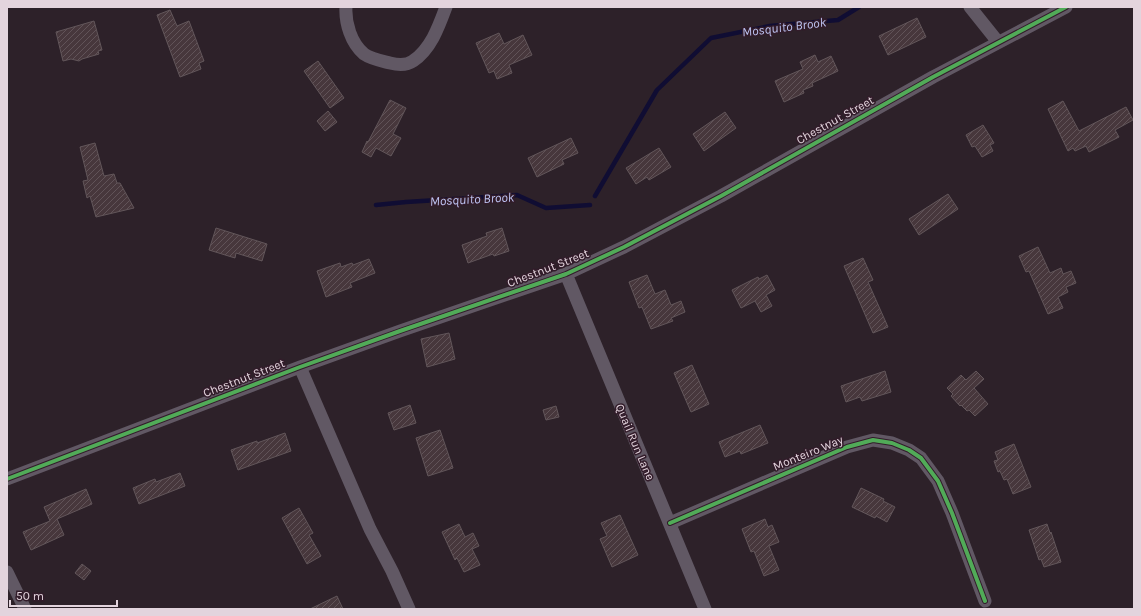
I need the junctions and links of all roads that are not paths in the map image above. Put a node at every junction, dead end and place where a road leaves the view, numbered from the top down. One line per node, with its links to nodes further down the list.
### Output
1 (346, 7): 2 (street)
2 (446, 7)
3 (970, 7): 5 (street)
4 (1066, 7): 5 (street, Chestnut Street)
5 (998, 42): 6 (street, Chestnut Street)
6 (566, 274): 7 (street, Chestnut Street); 9 (street, Quail Run Lane)
7 (300, 367): 8 (street, Chestnut Street); 13 (street)
8 (7, 479)
9 (670, 523): 11 (street, Monteiro Way); 14 (street, Quail Run Lane)
10 (7, 572): 12 (street)
11 (985, 601)
12 (25, 609)
13 (409, 609)
14 (706, 609)

